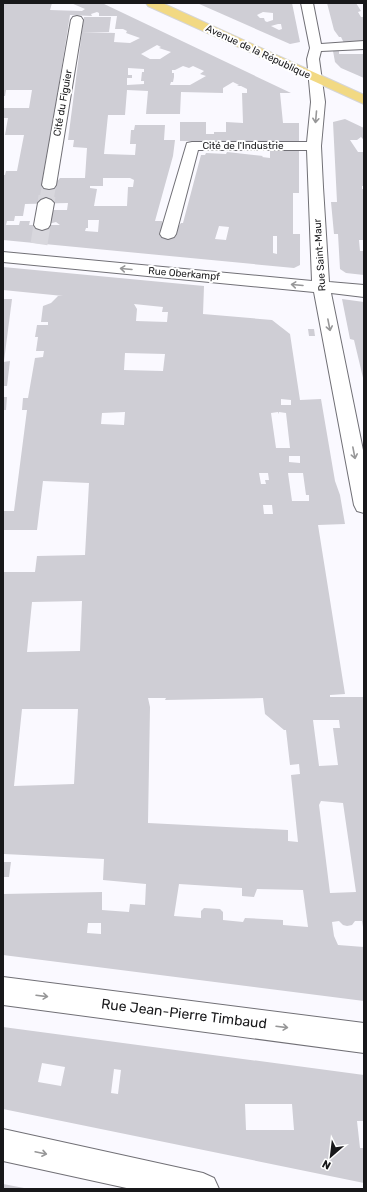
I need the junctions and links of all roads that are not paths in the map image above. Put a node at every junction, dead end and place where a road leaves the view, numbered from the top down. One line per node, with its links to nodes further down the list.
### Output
1 (152, 3): 6 (main road, Avenue de la République)
2 (307, 3): 5 (street, Rue Saint-Maur)
3 (77, 20): 9 (street, Cité du Figuier)
4 (364, 46): 5 (street)
5 (316, 48): 6 (street, Rue Saint-Maur)
6 (316, 79): 7 (main road, Avenue de la République); 8 (street, Rue Saint-Maur, one-way to 8)
7 (364, 100)
8 (314, 146): 12 (street, Cité de l'Industrie); 14 (street, Rue Saint-Maur)
9 (49, 185)
10 (46, 204): 11 (street)
11 (42, 225)
12 (168, 234)
13 (3, 257): 14 (street, Rue Oberkampf, one-way to 13)
14 (322, 287): 15 (street, Rue Oberkampf); 16 (street, Rue Saint-Maur, one-way to 16)
15 (364, 291)
16 (364, 504)
17 (3, 991): 18 (street, Rue Jean-Pierre Timbaud, one-way to 18)
18 (364, 1038)
19 (3, 1145): 20 (street, one-way to 20)
20 (203, 1189)

